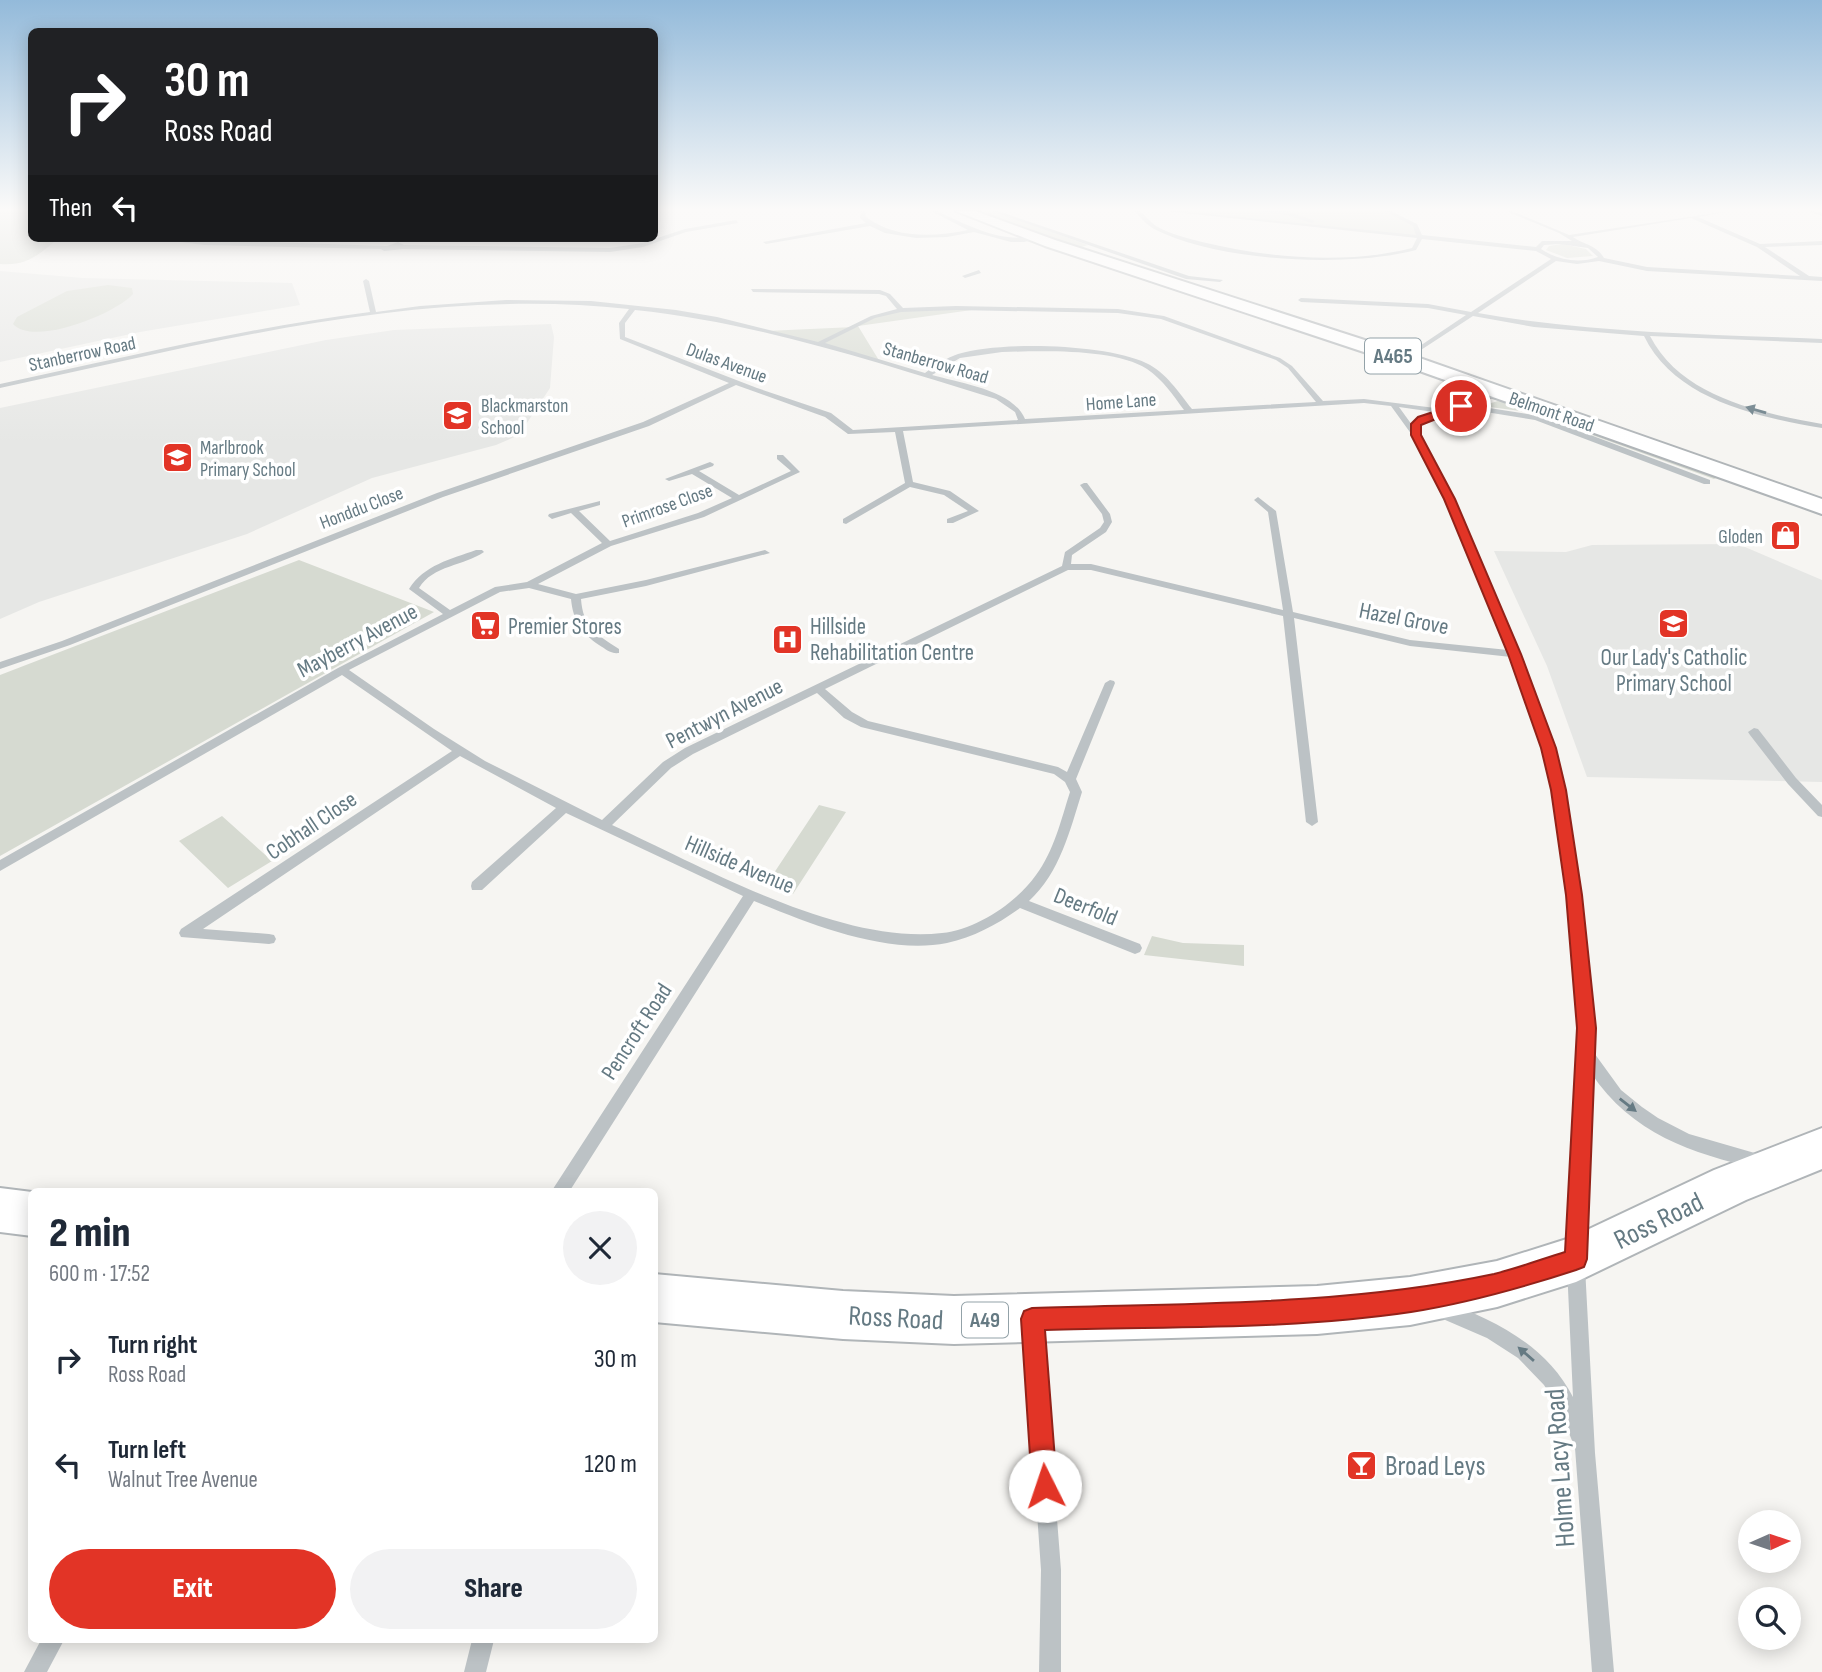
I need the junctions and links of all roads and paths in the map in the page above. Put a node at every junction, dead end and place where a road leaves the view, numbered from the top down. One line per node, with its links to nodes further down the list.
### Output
1 (368, 289): 8 (street)
2 (1191, 289): 13 (highway, Belmont Road / A465)
3 (1508, 289): 9 (street)
4 (753, 290): 7 (street)
5 (1301, 300): 9 (street)
6 (634, 307): 8 (street, Stanberrow Road); 12 (street, Stanberrow Road); 15 (street, Dulas Avenue)
7 (901, 310): 12 (street); 18 (street)
8 (373, 313): 16 (street, Stanberrow Road)
9 (1468, 315): 10 (street); 13 (street)
10 (1646, 334): 11 (street); 24 (street, one-way to 10)
11 (1822, 341)
12 (819, 344): 14 (street, Stanberrow Road)
13 (1404, 359): 17 (highway, Belmont Road / A465)
14 (925, 376): 22 (street); 23 (street, Stanberrow Road)
15 (736, 383): 26 (street, Dulas Avenue); 53 (street, Honddu Close)
16 (0, 386)
17 (1501, 393): 20 (street); 38 (highway, Belmont Road / A465)
18 (1321, 403): 19 (street, Home Lane); 22 (street, Home Lane)
19 (1394, 406): 21 (street, Home Lane); 27 (street)
20 (1461, 406): 21 (street); 32 (street)
21 (1446, 410): 27 (street)
22 (1190, 412): 23 (street, Home Lane)
23 (1023, 423): 25 (street, Home Lane)
24 (1822, 426)
25 (899, 430): 26 (street, Home Lane); 33 (street)
26 (850, 432)
27 (1416, 435): 52 (street)
28 (780, 457): 35 (street, Primrose Close)
29 (710, 464): 30 (street)
30 (693, 471): 31 (street); 35 (street, Primrose Close)
31 (670, 479)
32 (1707, 482)
33 (909, 484): 41 (street); 42 (street)
34 (1084, 485): 46 (street)
35 (737, 497): 43 (street, Primrose Close)
36 (1258, 500): 49 (street)
37 (597, 503): 39 (street)
38 (1822, 506)
39 (573, 510): 40 (street); 43 (street, Primrose Close)
40 (552, 516)
41 (846, 521)
42 (950, 521)
43 (608, 544): 47 (street, Primrose Close)
44 (479, 552): 50 (street)
45 (765, 553): 48 (street, Mayberry Avenue)
46 (1066, 567): 49 (street, Hazel Grove); 56 (street, Pentwyn Avenue)
47 (529, 585): 48 (street, Mayberry Avenue); 50 (street, Mayberry Avenue)
48 (576, 597): 51 (street)
49 (1288, 613): 52 (street, Hazel Grove); 62 (street)
50 (450, 614): 54 (street, Mayberry Avenue)
51 (615, 651)
52 (1515, 654): 70 (street)
53 (0, 666)
54 (342, 670): 58 (street, Hillside Avenue); 64 (street, Mayberry Avenue)
55 (1110, 683): 59 (street, Hillside Avenue)
56 (819, 689): 59 (street); 63 (street, Pentwyn Avenue)
57 (1754, 733): 61 (street)
58 (460, 751): 60 (street, Hillside Avenue); 68 (street, Cobhall Close)
59 (1070, 779): 67 (street, Hillside Avenue)
60 (564, 808): 63 (street, Hillside Avenue); 65 (street)
61 (1822, 813)
62 (1312, 822)
63 (603, 826): 66 (street, Hillside Avenue)
64 (0, 866)
65 (477, 887)
66 (751, 895): 67 (street, Hillside Avenue); 73 (street, Pencroft Road)
67 (1021, 903): 69 (street, Deerfold)
68 (270, 939)
69 (1135, 948)
70 (1586, 1052): 72 (street, one-way to 72); 76 (street)
71 (1822, 1148): 72 (highway, Ross Road / A49)
72 (1782, 1165): 76 (highway, Ross Road / A49)
73 (562, 1188)
74 (0, 1210): 75 (highway)
75 (28, 1214)
76 (1576, 1259): 78 (highway, Ross Road / A49); 80 (street, Holme Lacy Road)
77 (658, 1298): 79 (highway, Ross Road / A49)
78 (1410, 1301): 79 (highway, Ross Road / A49); 80 (street, one-way to 78)
79 (1032, 1319): 85 (street)
80 (1585, 1453): 86 (street, Holme Lacy Road)
81 (51, 1643): 83 (street)
82 (482, 1643): 84 (street)
83 (35, 1672)
84 (475, 1672)
85 (1050, 1672)
86 (1602, 1672)

